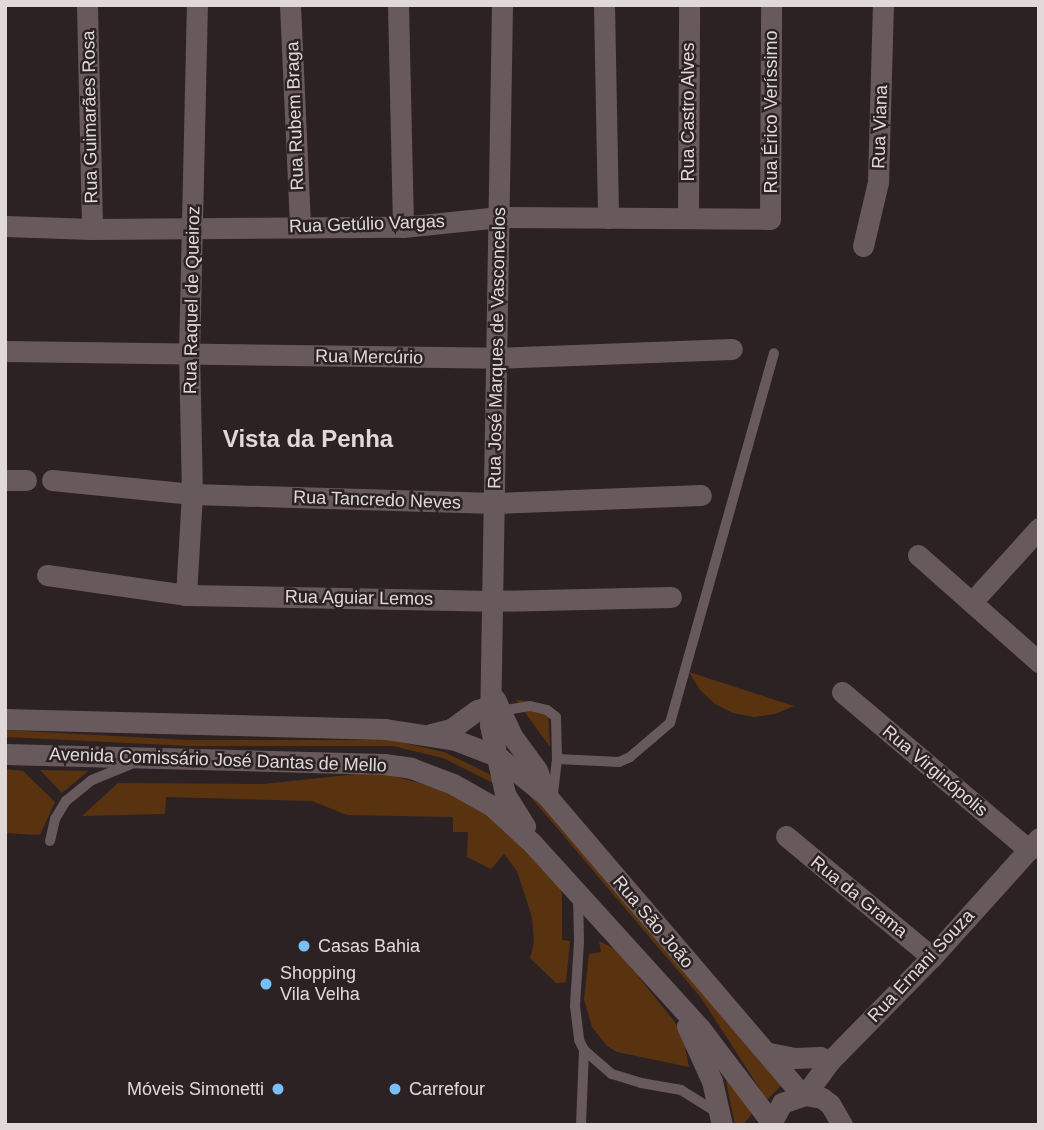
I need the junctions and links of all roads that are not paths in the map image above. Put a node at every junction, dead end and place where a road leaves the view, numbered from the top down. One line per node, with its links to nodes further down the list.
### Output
1 (87, 5): 18 (street, Rua Guimarães Rosa)
2 (197, 5): 17 (street, Rua Raquel de Queiroz)
3 (290, 5): 15 (street, Rua Rubem Braga)
4 (398, 5): 16 (street)
5 (502, 5): 10 (street, Rua José Marques de Vasconcelos)
6 (604, 5): 11 (street)
7 (689, 5): 12 (street, Rua Castro Alves)
8 (771, 5): 13 (street, Rua Érico Veríssimo)
9 (883, 5): 19 (street, Rua Viana)
10 (499, 217): 11 (street, Rua Getúlio Vargas); 16 (street, Rua Getúlio Vargas); 24 (street, Rua José Marques de Vasconcelos)
11 (608, 218): 12 (street, Rua Getúlio Vargas)
12 (688, 218): 13 (street, Rua Getúlio Vargas)
13 (770, 219)
14 (5, 226): 18 (street, Rua Getúlio Vargas)
15 (300, 227): 16 (street, Rua Getúlio Vargas); 17 (street, Rua Getúlio Vargas)
16 (404, 227)
17 (194, 228): 18 (street, Rua Getúlio Vargas); 23 (street, Rua Raquel de Queiroz)
18 (92, 229)
19 (863, 246)
20 (732, 349): 24 (street, Rua Mercúrio)
21 (5, 352): 23 (street, Rua Mercúrio)
22 (774, 352): 44 (lane)
23 (189, 354): 24 (street, Rua Mercúrio); 26 (street, Rua Raquel de Queiroz)
24 (497, 358): 28 (street, Rua José Marques de Vasconcelos)
25 (52, 480): 26 (street, Rua Tancredo Neves)
26 (192, 494): 28 (street, Rua Tancredo Neves); 32 (street, Rua Raquel de Queiroz)
27 (701, 495): 28 (street, Rua Tancredo Neves)
28 (495, 503): 34 (street, Rua José Marques de Vasconcelos)
29 (1039, 528): 35 (street)
30 (918, 555): 35 (street)
31 (47, 575): 32 (street, Rua Aguiar Lemos)
32 (186, 595): 34 (street, Rua Aguiar Lemos)
33 (671, 597): 34 (street, Rua Aguiar Lemos)
34 (492, 601): 38 (street, Rua José Marques de Vasconcelos)
35 (972, 603): 36 (street)
36 (1039, 662)
37 (842, 692): 49 (street, Rua Virginópolis)
38 (494, 703): 40 (street); 42 (street, Rua José Marques de Vasconcelos); 44 (lane); 45 (street, Rua José Marques de Vasconcelos)
39 (5, 719): 40 (street, Avenida Comissário José Dantas de Mello)
40 (427, 734): 42 (street, Avenida Comissário José Dantas de Mello)
41 (5, 754): 43 (street, Avenida Comissário José Dantas de Mello)
42 (496, 756): 45 (street, Rua São João); 48 (street, Rua José Marques de Vasconcelos)
43 (183, 757): 47 (lane); 48 (street, Avenida Comissário José Dantas de Mello)
44 (557, 758): 45 (lane)
45 (549, 799): 54 (street, Rua São João)
46 (786, 836): 51 (street, Rua da Grama)
47 (50, 841)
48 (533, 844): 50 (street, Rua São João)
49 (1034, 844): 51 (street, Rua Ernani Souza)
50 (578, 895): 52 (street, Rua São João); 53 (lane)
51 (932, 957): 55 (street, Rua Ernani Souza)
52 (675, 1002): 57 (street); 58 (street, Rua São João)
53 (584, 1050): 57 (lane); 59 (lane)
54 (769, 1053): 55 (street); 56 (street, Rua São João)
55 (829, 1062): 56 (street, Rua Ernani Souza)
56 (804, 1095): 58 (street, Rua Ernani Souza); 60 (street)
57 (721, 1120)
58 (770, 1123)
59 (581, 1125)
60 (842, 1125)

